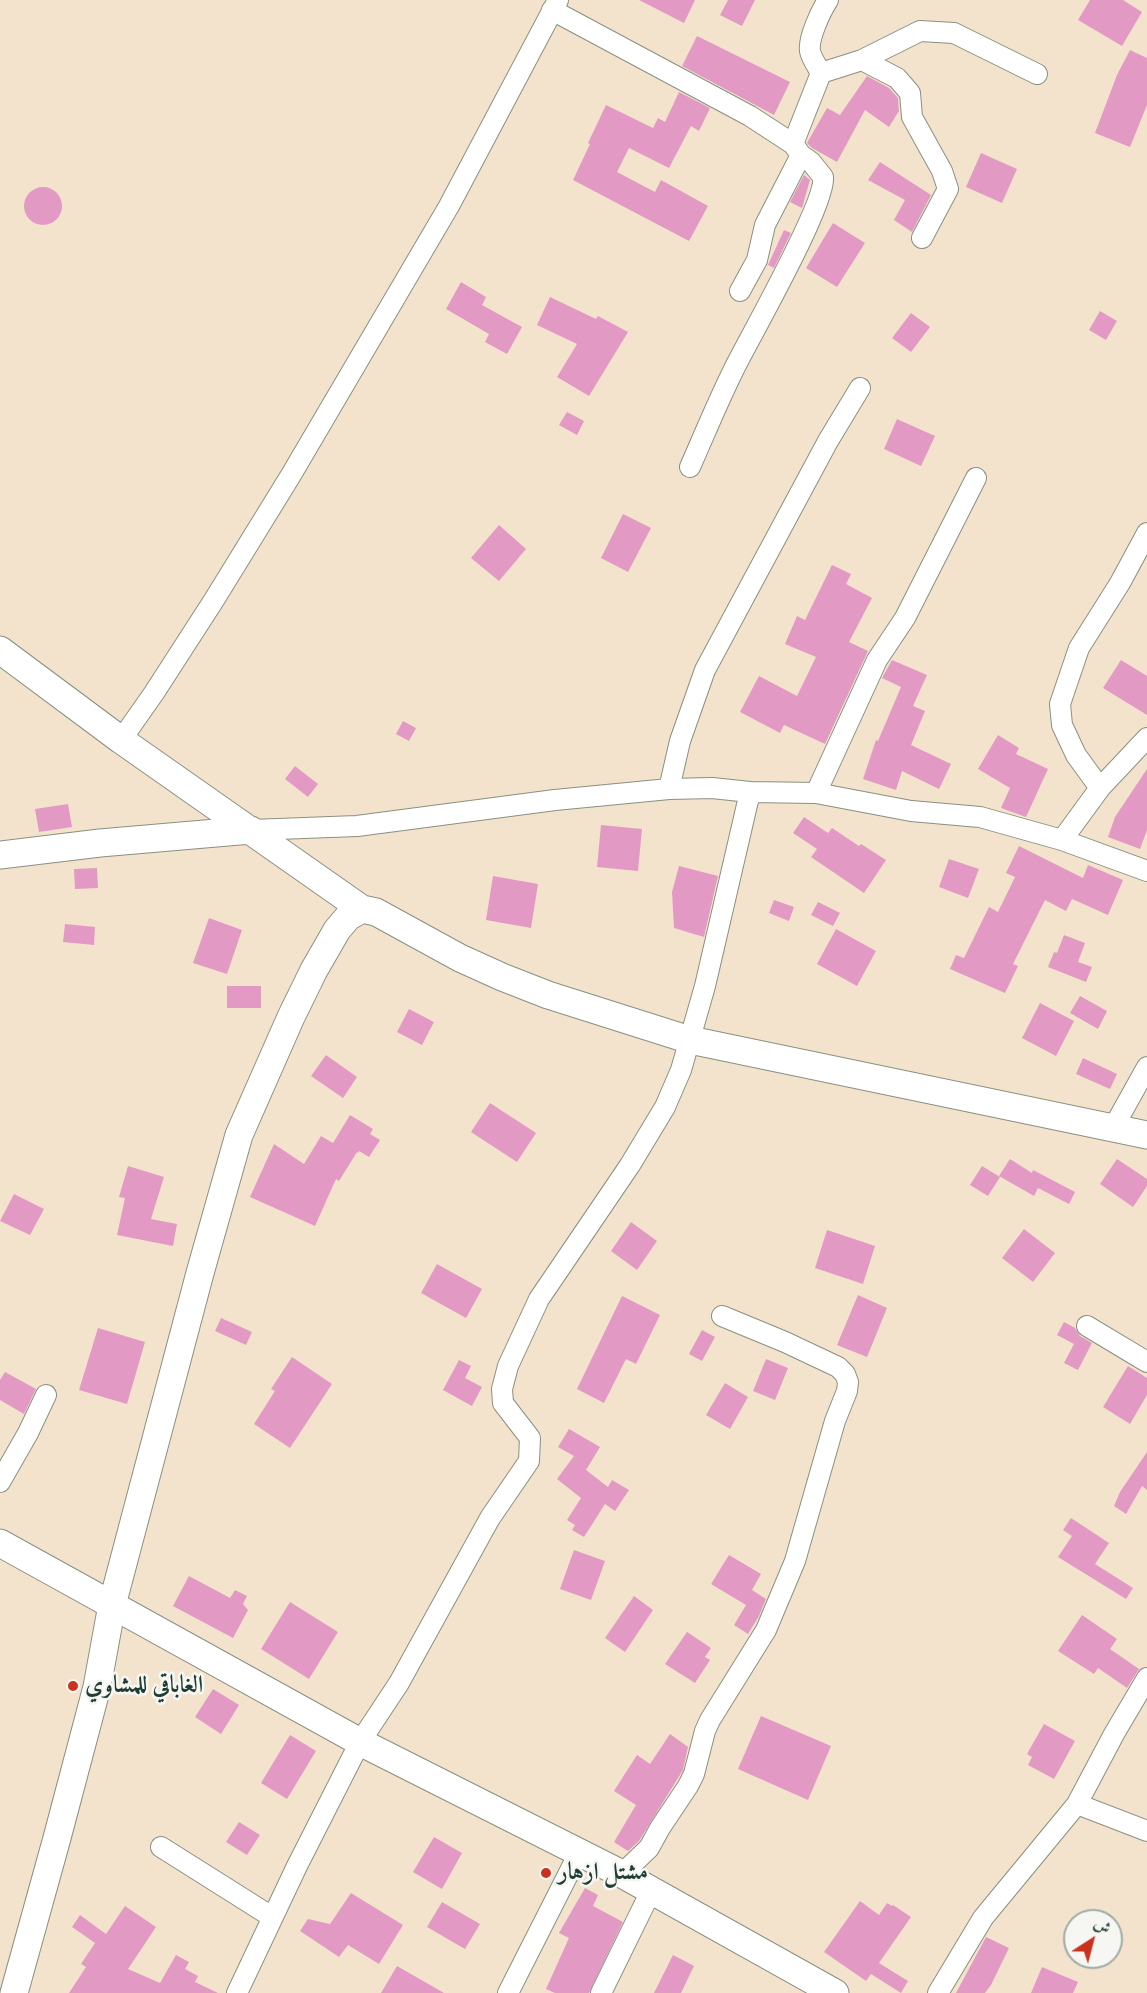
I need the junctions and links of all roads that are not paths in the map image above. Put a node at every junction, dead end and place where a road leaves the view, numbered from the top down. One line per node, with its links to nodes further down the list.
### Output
1 (828, 0): 4 (street)
2 (555, 5): 6 (street); 15 (street)
3 (862, 60): 4 (street); 5 (street); 7 (street)
4 (822, 73): 6 (street)
5 (1037, 74)
6 (797, 149): 8 (street); 10 (street)
7 (922, 238)
8 (740, 291)
9 (860, 388): 17 (street)
10 (690, 467)
11 (976, 478): 19 (street)
12 (1147, 533): 16 (street)
13 (0, 650): 15 (street)
14 (1147, 738): 16 (street)
15 (121, 740): 20 (street)
16 (1100, 788): 21 (street)
17 (669, 789): 18 (street); 20 (street)
18 (750, 792): 19 (street); 25 (street)
19 (816, 793): 21 (street)
20 (251, 830): 22 (street); 24 (street)
21 (1062, 840): 23 (street)
22 (0, 855)
23 (1147, 872)
24 (362, 909): 25 (street); 35 (street)
25 (690, 1040): 27 (street); 37 (street)
26 (1147, 1067): 27 (street)
27 (1113, 1128): 28 (street)
28 (1147, 1135)
29 (722, 1316): 42 (street)
30 (1087, 1326): 31 (street)
31 (1147, 1362)
32 (46, 1395): 33 (street)
33 (0, 1482)
34 (0, 1543): 35 (street)
35 (112, 1605): 37 (street); 45 (street)
36 (1147, 1678): 38 (street)
37 (360, 1742): 41 (street); 44 (street)
38 (1077, 1804): 39 (street); 50 (street)
39 (1147, 1831)
40 (161, 1847): 44 (street)
41 (579, 1853): 42 (street); 47 (street)
42 (622, 1874): 43 (street)
43 (651, 1891): 48 (street); 49 (street)
44 (272, 1917): 46 (street)
45 (14, 1993)
46 (237, 1993)
47 (508, 1993)
48 (601, 1993)
49 (835, 1993)
50 (938, 1993)

